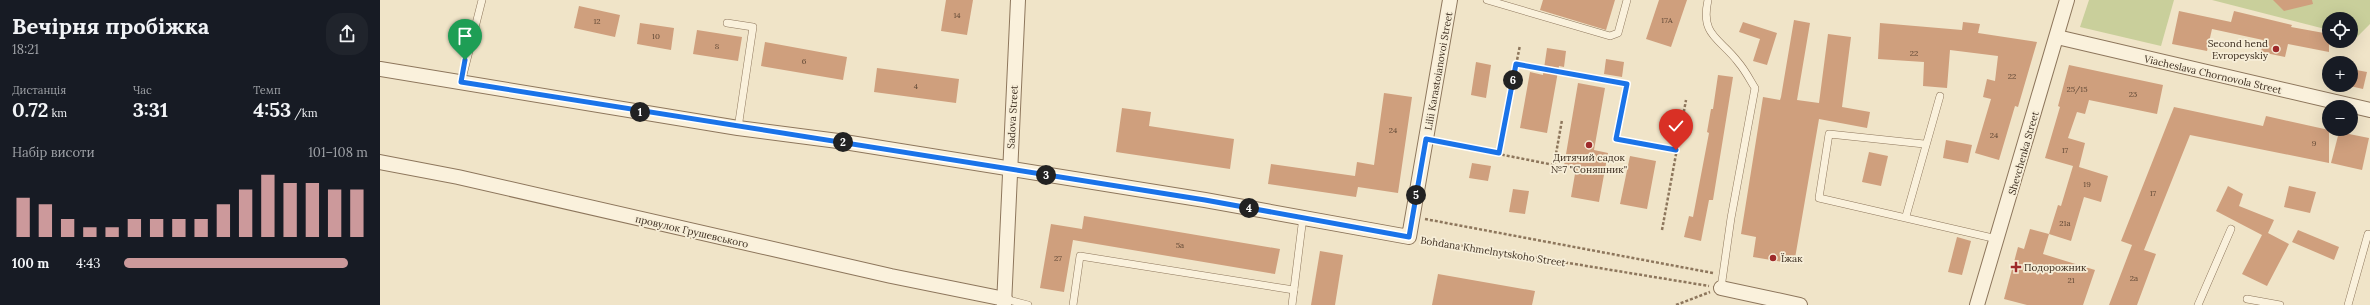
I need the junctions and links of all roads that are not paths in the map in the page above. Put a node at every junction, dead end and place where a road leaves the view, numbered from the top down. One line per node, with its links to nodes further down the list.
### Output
1 (482, 0): 11 (lane)
2 (1018, 0): 17 (street, Sadova Street)
3 (1450, 0): 22 (street, Lilii Karastoianovoi Street)
4 (1487, 0): 5 (lane)
5 (1627, 0)
6 (1708, 0): 24 (lane)
7 (2067, 0): 9 (street, Shevchenka Street)
8 (728, 23): 14 (lane)
9 (2057, 38): 13 (street, Viacheslava Chornovola Street); 23 (street, Shevchenka Street)
10 (380, 69): 11 (street, Bohdana Khmelnytskoho Street)
11 (461, 82): 14 (street, Bohdana Khmelnytskoho Street)
12 (1940, 96): 15 (lane)
13 (2370, 110)
14 (738, 128): 17 (street, Bohdana Khmelnytskoho Street)
15 (1924, 144): 18 (lane); 18 (lane)
16 (380, 162): 27 (street, провулок Грушевського)
17 (1010, 169): 19 (street, Bohdana Khmelnytskoho Street); 27 (street, Sadova Street)
18 (1906, 216): 23 (lane)
19 (1303, 217): 22 (street, Bohdana Khmelnytskoho Street); 25 (lane)
20 (2232, 229): 33 (lane)
21 (2368, 234): 35 (lane)
22 (1409, 237)
23 (1997, 238): 32 (street, Shevchenka Street)
24 (1722, 282): 31 (street)
25 (1294, 290): 29 (lane); 30 (lane)
26 (2247, 299): 34 (lane)
27 (1004, 302): 28 (lane)
28 (1028, 305)
29 (1074, 305)
30 (1292, 305)
31 (1800, 305)
32 (1977, 305)
33 (2198, 305)
34 (2280, 305)
35 (2348, 305)

